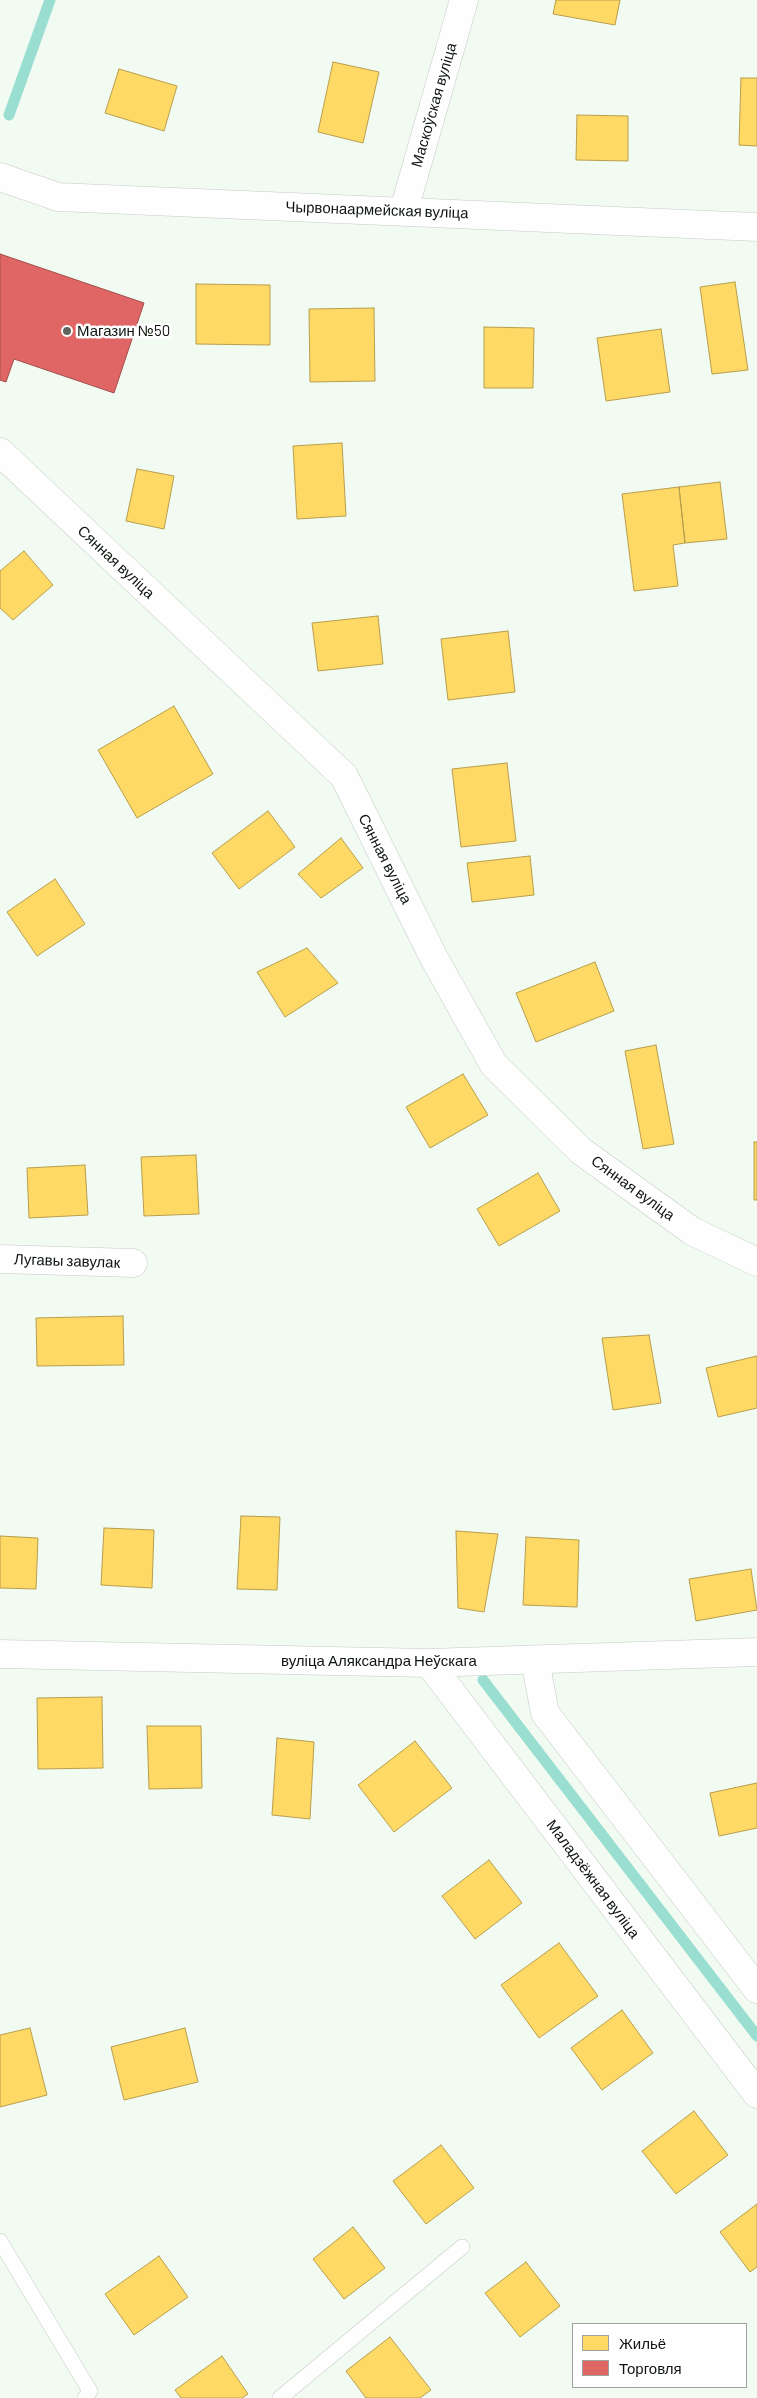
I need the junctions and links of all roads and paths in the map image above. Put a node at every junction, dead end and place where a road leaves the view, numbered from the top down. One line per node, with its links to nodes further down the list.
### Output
1 (464, 0): 3 (street, Маскоўская вуліца)
2 (0, 177): 3 (street, Чырвонаармейская вуліца)
3 (404, 210): 4 (street, Чырвонаармейская вуліца)
4 (757, 227)
5 (0, 452): 7 (street, Сянная вуліца)
6 (0, 1259): 8 (street, Лугавы завулак)
7 (757, 1262)
8 (133, 1263)
9 (757, 1652): 11 (street, вуліца Аляксандра Неўскага)
10 (0, 1654): 12 (street, вуліца Аляксандра Неўскага)
11 (535, 1660): 12 (street, вуліца Аляксандра Неўскага); 13 (street)
12 (429, 1663): 14 (street, Маладзёжная вуліца)
13 (757, 1989)
14 (757, 2094)
15 (0, 2241): 17 (lane)
16 (462, 2247): 18 (lane)
17 (85, 2398)
18 (280, 2398)

